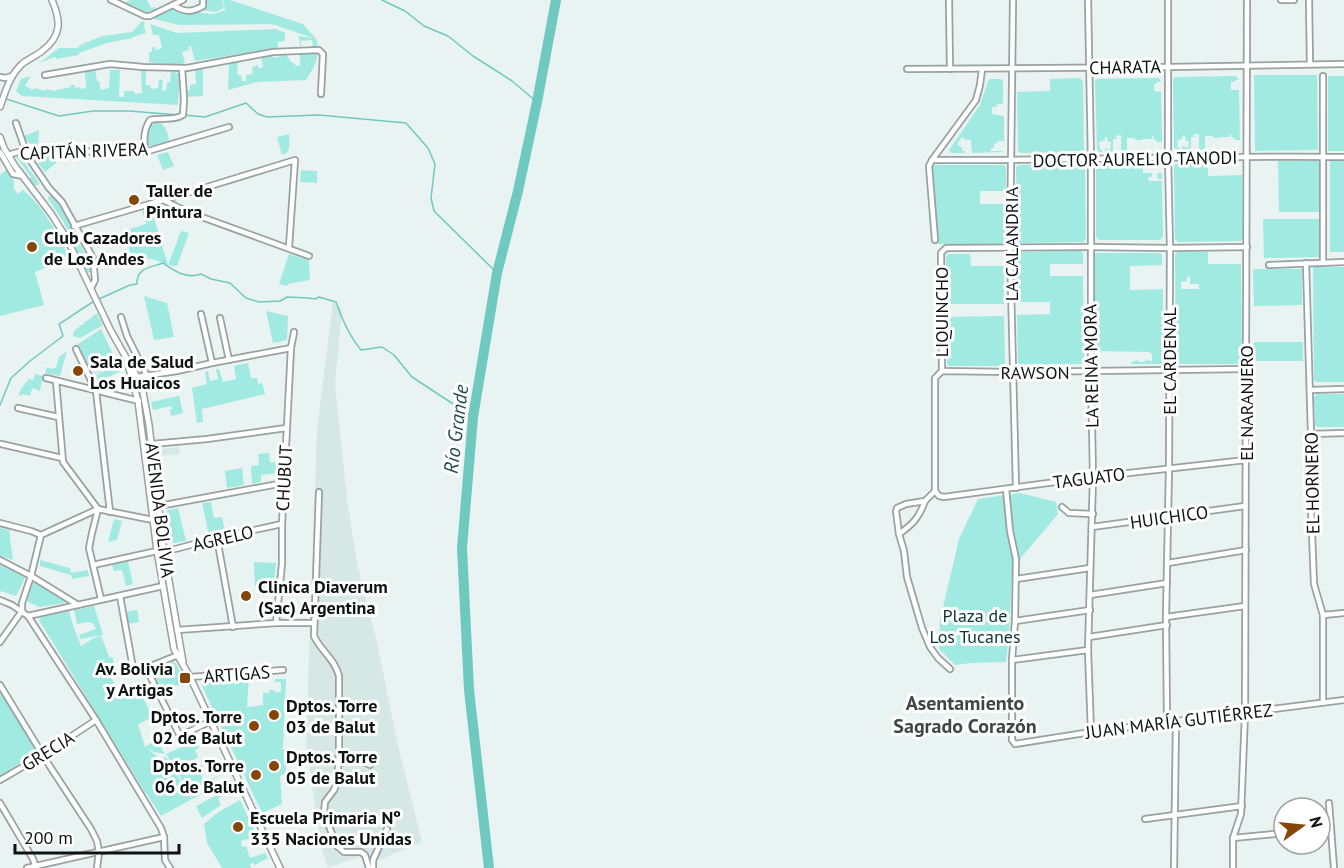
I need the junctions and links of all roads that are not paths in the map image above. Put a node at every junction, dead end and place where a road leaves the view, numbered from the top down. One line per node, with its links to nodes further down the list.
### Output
1 (52, 0): 25 (street)
2 (111, 0): 13 (street)
3 (183, 0): 13 (street)
4 (203, 0): 13 (street)
5 (949, 0): 22 (street)
6 (1013, 0): 19 (street, LA CALANDRIA)
7 (1088, 0): 20 (street, LA REINA MORA)
8 (1168, 0): 17 (street, EL CARDENAL)
9 (1247, 0): 16 (street, EL NARANJERO)
10 (1281, 0): 11 (street)
11 (1294, 0)
12 (1309, 0): 14 (street)
13 (173, 5)
14 (1310, 64): 15 (street, CHARATA); 16 (street, CHARATA)
15 (1344, 64)
16 (1248, 66): 17 (street, CHARATA); 39 (street, EL NARANJERO)
17 (1168, 67): 20 (street, CHARATA); 40 (street, EL CARDENAL)
18 (182, 68): 24 (street); 28 (street); 35 (street)
19 (1013, 68): 20 (street, CHARATA); 23 (street, CHARATA); 43 (street, LA CALANDRIA)
20 (1089, 68): 42 (street, LA REINA MORA)
21 (907, 69): 22 (street, CHARATA)
22 (950, 69): 23 (street, CHARATA)
23 (982, 69): 41 (street)
24 (45, 75)
25 (12, 76): 27 (street); 29 (street)
26 (1323, 76): 37 (street)
27 (0, 77)
28 (321, 94)
29 (0, 106)
30 (16, 123): 33 (street)
31 (229, 127): 35 (street, CAPITÁN RIVERA)
32 (0, 137): 36 (street, AVENIDA BOLIVIA)
33 (28, 151): 35 (street, CAPITÁN RIVERA); 36 (street, CAPITÁN RIVERA); 46 (street)
34 (0, 152): 44 (street)
35 (145, 152)
36 (8, 155): 44 (street, AVENIDA BOLIVIA)
37 (1323, 156): 38 (street, DOCTOR AURELIO TANODI); 39 (street, DOCTOR AURELIO TANODI); 56 (street)
38 (1344, 156)
39 (1246, 157): 40 (street, DOCTOR AURELIO TANODI); 50 (street, EL NARANJERO)
40 (1168, 158): 42 (street, DOCTOR AURELIO TANODI); 52 (street, EL CARDENAL)
41 (932, 160): 43 (street, DOCTOR AURELIO TANODI); 47 (street, LIQUINCHO)
42 (1091, 160): 43 (street, DOCTOR AURELIO TANODI); 49 (street, LA REINA MORA)
43 (1012, 161): 51 (street, LA CALANDRIA)
44 (22, 176): 58 (street, AVENIDA BOLIVIA)
45 (162, 200): 46 (street); 48 (street); 48 (street)
46 (74, 225): 58 (street)
47 (935, 240)
48 (289, 247): 53 (street)
49 (1090, 247): 51 (street); 52 (street); 72 (street, LA REINA MORA)
50 (1247, 247): 52 (street); 68 (street, EL NARANJERO)
51 (1010, 248): 69 (street, LIQUINCHO); 71 (street, LA CALANDRIA)
52 (1170, 248): 70 (street, EL CARDENAL)
53 (309, 256)
54 (1344, 262): 56 (street)
55 (1306, 263): 56 (street); 57 (street); 78 (street, EL HORNERO)
56 (1323, 263)
57 (1269, 265)
58 (91, 288): 66 (street, AVENIDA BOLIVIA)
59 (201, 314): 67 (street)
60 (121, 317): 73 (street)
61 (220, 318): 65 (street)
62 (294, 333): 63 (street, CHUBUT)
63 (291, 348): 65 (street); 83 (street, CHUBUT)
64 (76, 349): 79 (street)
65 (229, 360): 67 (street)
66 (127, 361): 75 (street, AVENIDA BOLIVIA); 80 (street, AVENIDA BOLIVIA)
67 (212, 363): 73 (street)
68 (1246, 369): 70 (street, RAWSON); 89 (street, EL NARANJERO)
69 (942, 371): 71 (street, RAWSON); 95 (street, LIQUINCHO)
70 (1168, 371): 72 (street, RAWSON); 90 (street, EL CARDENAL)
71 (1012, 372): 72 (street, RAWSON); 93 (street, LA CALANDRIA)
72 (1090, 372): 91 (street, LA REINA MORA)
73 (147, 376): 75 (street)
74 (46, 378): 76 (street)
75 (137, 378): 80 (street, AVENIDA BOLIVIA)
76 (56, 381): 79 (street); 82 (street)
77 (1344, 389): 78 (street)
78 (1310, 390): 85 (street, EL HORNERO)
79 (96, 391): 80 (street); 102 (street)
80 (142, 401): 87 (street, AVENIDA BOLIVIA); 105 (street, AVENIDA BOLIVIA)
81 (18, 408): 82 (street)
82 (58, 417): 88 (street)
83 (286, 428): 87 (street); 92 (street, CHUBUT)
84 (1344, 433): 85 (street)
85 (1311, 434): 132 (street, EL HORNERO)
86 (1, 444): 88 (street)
87 (152, 444): 98 (street, AVENIDA BOLIVIA)
88 (62, 458): 101 (street)
89 (1246, 460): 90 (street, TAGUATO); 99 (street, EL NARANJERO)
90 (1169, 468): 91 (street, TAGUATO); 104 (street, EL CARDENAL)
91 (1093, 477): 93 (street, TAGUATO); 103 (street, LA REINA MORA)
92 (284, 483): 98 (street); 107 (street, CHUBUT)
93 (1016, 488): 94 (street, TAGUATO)
94 (1006, 489): 95 (street, TAGUATO); 120 (street)
95 (935, 491): 97 (street)
96 (319, 492): 136 (street)
97 (925, 501): 109 (street); 109 (street)
98 (159, 506): 114 (street, AVENIDA BOLIVIA)
99 (1245, 506): 104 (street, HUICHICO); 112 (street, EL NARANJERO)
100 (1062, 507): 103 (street)
101 (98, 509): 102 (street); 110 (street); 117 (street)
102 (110, 512): 105 (street)
103 (1093, 514): 108 (street, LA REINA MORA)
104 (1168, 517): 108 (street, HUICHICO); 116 (street, EL CARDENAL)
105 (153, 520): 113 (street, AVENIDA BOLIVIA)
106 (0, 523): 110 (street)
107 (282, 524): 111 (street, AGRELO); 137 (street, CHUBUT)
108 (1092, 527): 118 (street, LA REINA MORA)
109 (899, 534): 148 (street)
110 (40, 535): 119 (street)
111 (218, 538): 114 (street, AGRELO); 139 (street)
112 (1246, 550): 116 (street); 128 (street, EL NARANJERO)
113 (157, 551): 117 (street); 122 (street, AVENIDA BOLIVIA)
114 (164, 552): 140 (street, AVENIDA BOLIVIA)
115 (0, 560): 119 (street)
116 (1168, 563): 121 (street, EL CARDENAL)
117 (93, 565): 125 (street)
118 (1090, 568): 120 (street); 123 (street, LA REINA MORA)
119 (31, 576): 127 (street); 130 (street)
120 (1016, 579): 135 (street)
121 (1167, 583): 123 (street); 134 (street, EL CARDENAL)
122 (163, 586): 124 (street); 144 (street, AVENIDA BOLIVIA)
123 (1090, 594): 129 (street, LA REINA MORA)
124 (120, 596): 125 (street); 147 (street)
125 (100, 599): 127 (street)
126 (0, 600): 130 (street)
127 (78, 605): 133 (street)
128 (1245, 606): 134 (street); 154 (street, EL NARANJERO)
129 (1089, 610): 135 (street); 141 (street, LA REINA MORA)
130 (22, 611): 133 (street); 142 (street)
131 (1344, 613): 132 (street)
132 (1323, 615): 153 (street, EL HORNERO)
133 (28, 616): 155 (street)
134 (1167, 617): 138 (street, EL CARDENAL)
135 (1015, 621): 145 (street)
136 (314, 622): 137 (street); 160 (street)
137 (276, 623): 139 (street)
138 (1167, 625): 141 (street); 158 (street, EL CARDENAL)
139 (233, 627): 140 (street)
140 (177, 630): 146 (street, AVENIDA BOLIVIA)
141 (1089, 637): 143 (street, LA REINA MORA)
142 (0, 642)
143 (1088, 650): 145 (street); 159 (street, LA REINA MORA)
144 (178, 655): 146 (street, AVENIDA BOLIVIA); 147 (street)
145 (1012, 660): 159 (street, JUAN MARÍA GUTIÉRREZ)
146 (183, 662): 150 (street, AVENIDA BOLIVIA)
147 (146, 668): 156 (street)
148 (950, 669)
149 (283, 670): 150 (street, ARTIGAS)
150 (190, 677): 156 (street, AVENIDA BOLIVIA)
151 (0, 685): 161 (street)
152 (1344, 700): 153 (street, JUAN MARÍA GUTIÉRREZ)
153 (1323, 702): 154 (street, JUAN MARÍA GUTIÉRREZ)
154 (1245, 713): 157 (street, JUAN MARÍA GUTIÉRREZ); 165 (street, EL NARANJERO)
155 (96, 720): 161 (street, GRECIA); 170 (street)
156 (211, 721): 180 (street, AVENIDA BOLIVIA)
157 (1176, 721): 158 (street, JUAN MARÍA GUTIÉRREZ); 166 (street)
158 (1167, 722): 159 (street, JUAN MARÍA GUTIÉRREZ)
159 (1091, 732)
160 (339, 752): 162 (street); 181 (street)
161 (43, 755): 163 (street, GRECIA); 173 (street)
162 (370, 765)
163 (0, 780)
164 (0, 803): 175 (street)
165 (1242, 806): 166 (street); 171 (street, EL NARANJERO)
166 (1175, 815): 167 (street); 182 (street)
167 (1145, 819)
168 (387, 829): 181 (street)
169 (1272, 834): 171 (street)
170 (164, 837): 173 (street); 174 (street)
171 (1233, 838): 183 (street, EL NARANJERO)
172 (1332, 841): 184 (street)
173 (99, 852): 175 (street); 177 (street)
174 (165, 860): 178 (street); 179 (street)
175 (36, 867): 176 (street)
176 (27, 868)
177 (97, 868)
178 (163, 868)
179 (171, 868)
180 (280, 868)
181 (371, 868)
182 (1174, 868)
183 (1233, 868)
184 (1334, 868)

